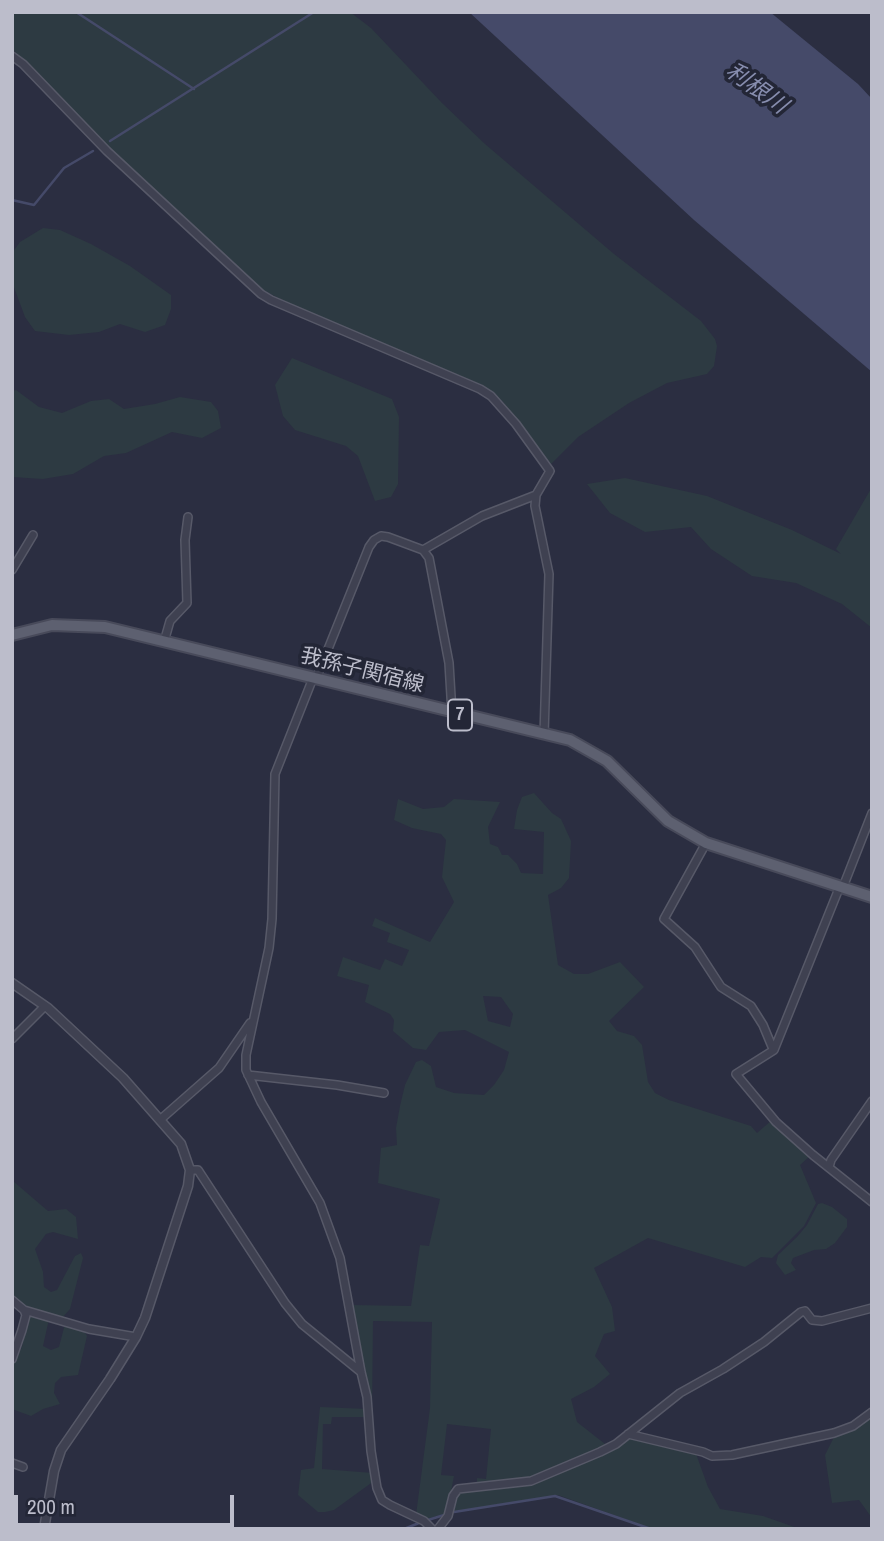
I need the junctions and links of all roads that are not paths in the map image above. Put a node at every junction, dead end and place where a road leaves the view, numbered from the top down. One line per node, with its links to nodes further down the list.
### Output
1 (12, 55): 2 (street)
2 (536, 495): 5 (street); 11 (street)
3 (188, 517): 8 (street)
4 (33, 535): 6 (street)
5 (423, 550): 9 (street); 10 (street)
6 (12, 570)
7 (12, 635): 8 (main road, 我孫子関宿線 / 7)
8 (164, 642): 9 (main road, 我孫子関宿線 / 7)
9 (314, 678): 10 (main road, 我孫子関宿線 / 7); 18 (street)
10 (452, 713): 11 (main road, 我孫子関宿線 / 7)
11 (544, 735): 13 (main road, 我孫子関宿線 / 7)
12 (872, 813): 14 (street)
13 (706, 843): 14 (main road, 我孫子関宿線 / 7); 20 (street)
14 (841, 887): 15 (main road, 我孫子関宿線 / 7); 20 (street)
15 (872, 897)
16 (12, 983): 17 (street)
17 (46, 1006): 19 (street); 24 (street)
18 (252, 1020): 21 (street); 24 (street)
19 (12, 1039)
20 (774, 1050): 25 (street)
21 (248, 1075): 22 (street); 34 (street)
22 (384, 1093)
23 (872, 1101): 25 (street)
24 (161, 1119): 26 (street)
25 (829, 1167): 27 (street)
26 (190, 1170): 31 (street); 34 (street)
27 (872, 1202)
28 (12, 1300): 30 (street)
29 (872, 1308): 36 (street)
30 (24, 1310): 31 (street); 32 (street)
31 (136, 1337): 39 (street)
32 (15, 1347): 33 (street)
33 (12, 1359)
34 (360, 1372): 40 (street)
35 (872, 1412): 36 (street)
36 (628, 1434): 41 (street)
37 (12, 1463): 38 (street)
38 (23, 1467)
39 (44, 1529)
40 (432, 1529)
41 (438, 1529)

